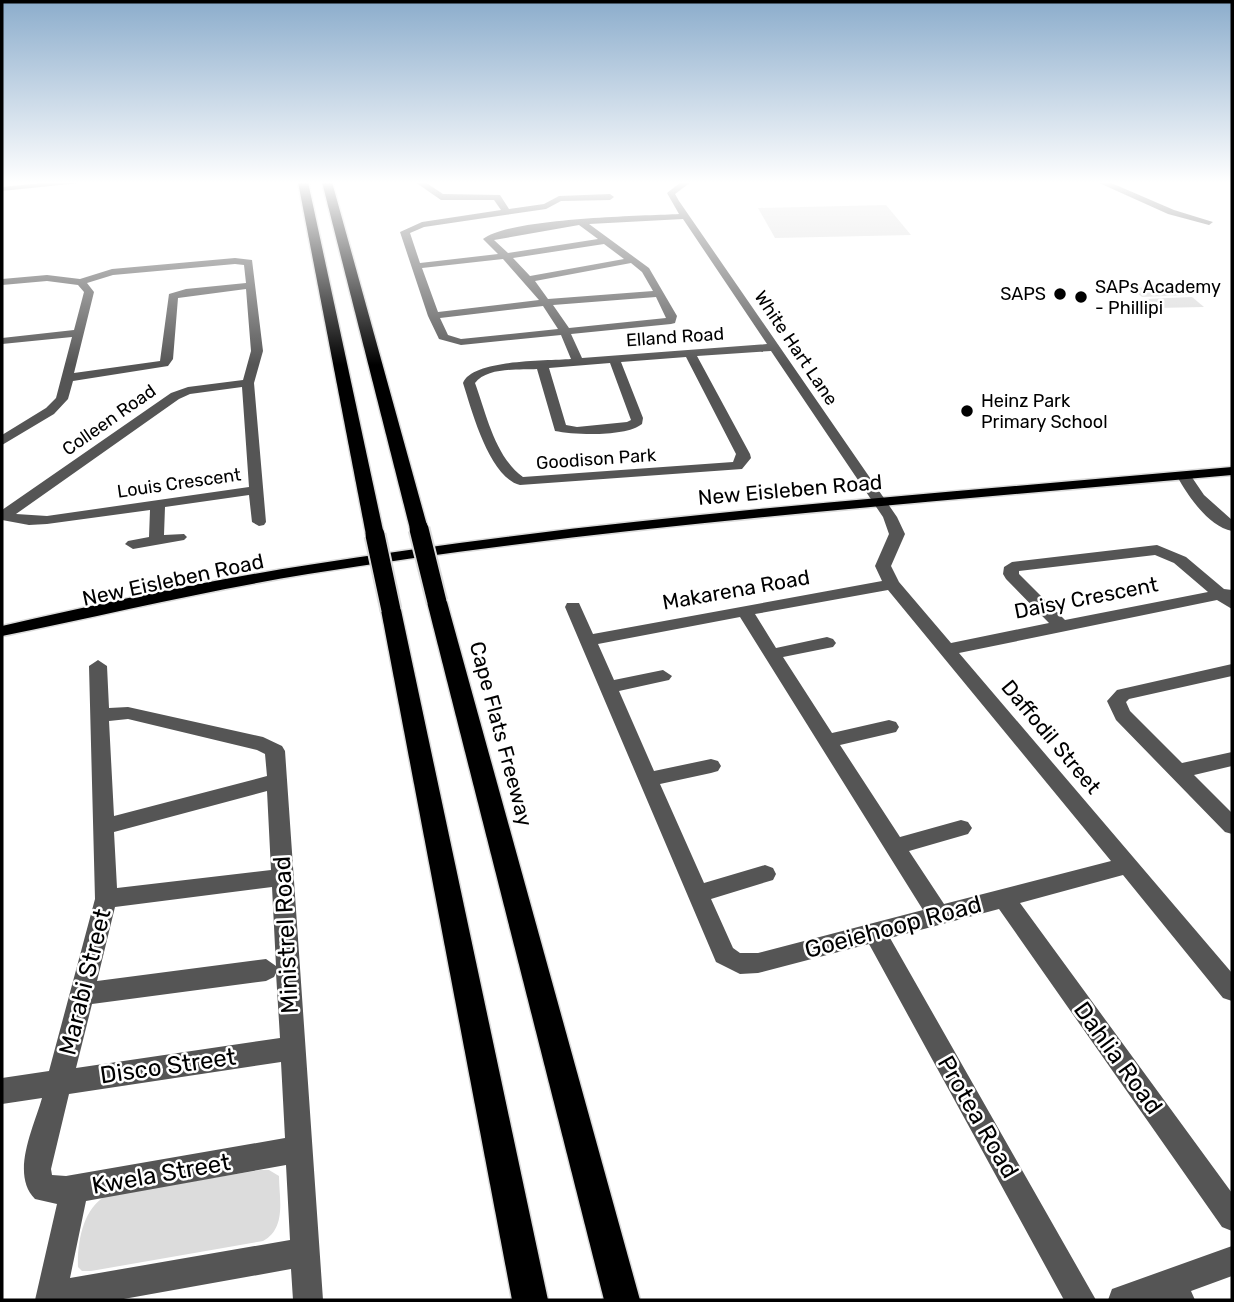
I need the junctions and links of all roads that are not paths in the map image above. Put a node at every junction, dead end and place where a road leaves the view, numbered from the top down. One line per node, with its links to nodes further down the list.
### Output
1 (315, 243): 91 (highway, bridge)
2 (343, 243): 92 (highway, Cape Flats Freeway, bridge)
3 (407, 243): 10 (street)
4 (490, 243): 8 (street)
5 (594, 243): 8 (street)
6 (608, 243): 9 (street)
7 (703, 243): 21 (street, White Hart Lane)
8 (506, 257): 10 (street); 11 (street)
9 (633, 260): 11 (street); 15 (street)
10 (416, 266): 17 (street)
11 (528, 279): 16 (street)
12 (2, 282): 13 (street)
13 (81, 282): 14 (street, Louis Crescent); 19 (street)
14 (252, 285): 26 (street); 27 (street, Louis Crescent)
15 (659, 294): 16 (street); 18 (street)
16 (545, 302): 17 (street); 18 (street)
17 (433, 316): 18 (street)
18 (566, 331): 24 (street)
19 (79, 332): 20 (street); 26 (street)
20 (2, 341)
21 (774, 347): 22 (street, Elland Road); 33 (street, White Hart Lane)
22 (690, 354): 23 (street, Elland Road); 25 (street, Goodison Park)
23 (614, 359): 24 (street, Elland Road); 25 (street)
24 (578, 362): 25 (street, Elland Road)
25 (542, 365)
26 (68, 378): 28 (street)
27 (248, 383): 31 (street, Louis Crescent); 34 (street, Colleen Road)
28 (2, 441)
29 (1232, 471): 30 (main road, New Eisleben Road)
30 (1181, 479): 33 (main road, New Eisleben Road); 36 (street)
31 (256, 490): 32 (street, Louis Crescent); 35 (street)
32 (158, 504): 34 (street, Louis Crescent); 38 (street)
33 (880, 504): 40 (main road, New Eisleben Road); 41 (street)
34 (2, 515)
35 (258, 522)
36 (1232, 527)
37 (179, 537): 38 (street)
38 (156, 540): 39 (street)
39 (133, 544)
40 (354, 562): 46 (main road, New Eisleben Road); 48 (main road, New Eisleben Road)
41 (892, 584): 44 (street, Makarena Road); 50 (street, Daffodil Street)
42 (1228, 597): 45 (street, Daisy Crescent); 45 (street)
43 (573, 607): 47 (street, Goeiehoop Road)
44 (744, 611): 47 (street, Makarena Road); 51 (street)
45 (1061, 626): 50 (street, Daisy Crescent)
46 (2, 631)
47 (588, 640): 55 (street, Goeiehoop Road)
48 (2, 642)
49 (827, 643): 51 (street)
50 (948, 649): 68 (street, Daffodil Street)
51 (772, 654): 58 (street)
52 (99, 666): 56 (street, Marabi Street)
53 (1232, 670): 61 (street)
54 (663, 676): 55 (street)
55 (607, 687): 62 (street, Goeiehoop Road)
56 (99, 715): 63 (street, Ministrel Road); 65 (street, Marabi Street)
57 (888, 727): 58 (street)
58 (827, 741): 67 (street)
59 (1232, 759): 61 (street)
60 (711, 765): 62 (street)
61 (1179, 771): 64 (street)
62 (646, 780): 71 (street, Goeiehoop Road)
63 (277, 781): 65 (street); 70 (street, Ministrel Road)
64 (1232, 826)
65 (104, 827): 73 (street, Marabi Street)
66 (961, 828): 67 (street)
67 (894, 847): 74 (street)
68 (1129, 865): 72 (street, Goeiehoop Road); 77 (street, Daffodil Street)
69 (765, 874): 71 (street)
70 (283, 877): 73 (street); 79 (street, Ministrel Road)
71 (695, 894): 75 (street, Goeiehoop Road)
72 (1004, 898): 74 (street, Goeiehoop Road); 85 (street, Dahlia Road)
73 (106, 899): 78 (street, Marabi Street)
74 (939, 916): 75 (street, Goeiehoop Road)
75 (875, 933): 93 (street, Protea Road)
76 (266, 970): 78 (street)
77 (1232, 990)
78 (82, 994): 80 (street, Marabi Street)
79 (293, 1048): 80 (street, Disco Street); 82 (street, Ministrel Road)
80 (59, 1082): 81 (street, Disco Street); 83 (street, Marabi Street)
81 (2, 1091)
82 (299, 1149): 84 (street, Kwela Street); 86 (street, Ministrel Road)
83 (37, 1169): 84 (street, Kwela Street)
84 (74, 1189): 89 (street)
85 (1232, 1217)
86 (306, 1252): 89 (street); 90 (street, Ministrel Road)
87 (1232, 1261): 88 (street)
88 (1175, 1292): 94 (street)
89 (50, 1299)
90 (309, 1300)
91 (530, 1300)
92 (622, 1300)
93 (1081, 1300)
94 (1123, 1300)

